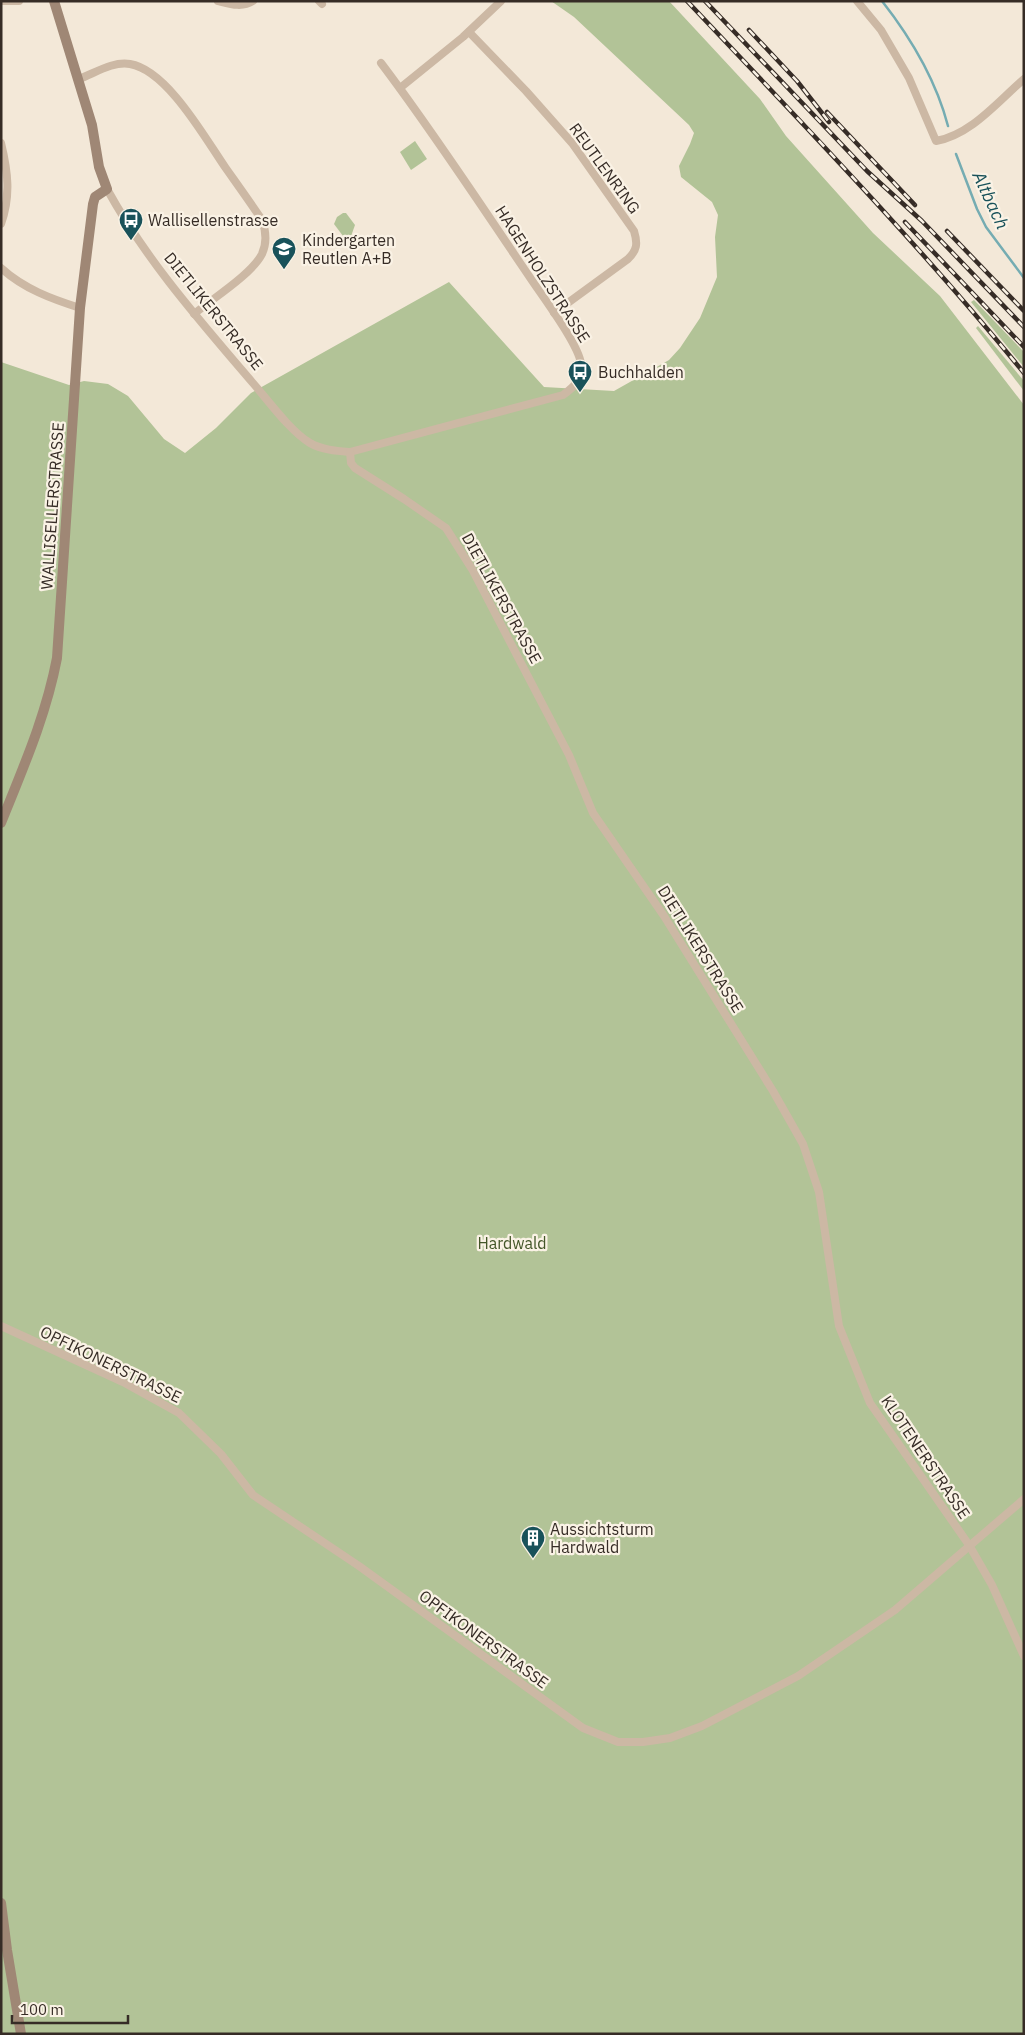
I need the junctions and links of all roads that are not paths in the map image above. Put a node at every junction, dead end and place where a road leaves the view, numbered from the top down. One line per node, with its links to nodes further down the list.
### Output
1 (3, 1): 2 (street)
2 (19, 1)
3 (54, 1): 10 (street, DIETLIKERSTRASSE)
4 (218, 1): 5 (street)
5 (253, 1)
6 (501, 1): 8 (street)
7 (857, 1): 11 (street)
8 (469, 32): 12 (street); 18 (street, REUTLENRING)
9 (381, 63): 12 (street, HAGENHOLZSTRASSE)
10 (79, 79): 14 (street, DIETLIKERSTRASSE); 19 (street)
11 (1024, 79)
12 (400, 88): 18 (street, HAGENHOLZSTRASSE)
13 (1, 143): 15 (street)
14 (107, 189): 17 (street, WALLISELLERSTRASSE); 19 (street, DIETLIKERSTRASSE)
15 (1, 224)
16 (1, 268): 17 (street)
17 (80, 308): 21 (street, WALLISELLERSTRASSE)
18 (554, 313): 20 (street, HAGENHOLZSTRASSE)
19 (194, 314): 20 (street, DIETLIKERSTRASSE)
20 (350, 452): 22 (street, DIETLIKERSTRASSE)
21 (1, 823)
22 (826, 1235): 25 (street, KLOTENERSTRASSE)
23 (1, 1326): 25 (street, OPFIKONERSTRASSE)
24 (1024, 1499): 25 (street, OPFIKONERSTRASSE)
25 (969, 1545): 26 (street, KLOTENERSTRASSE)
26 (1024, 1656)
27 (1, 1903): 28 (street)
28 (21, 2034)

